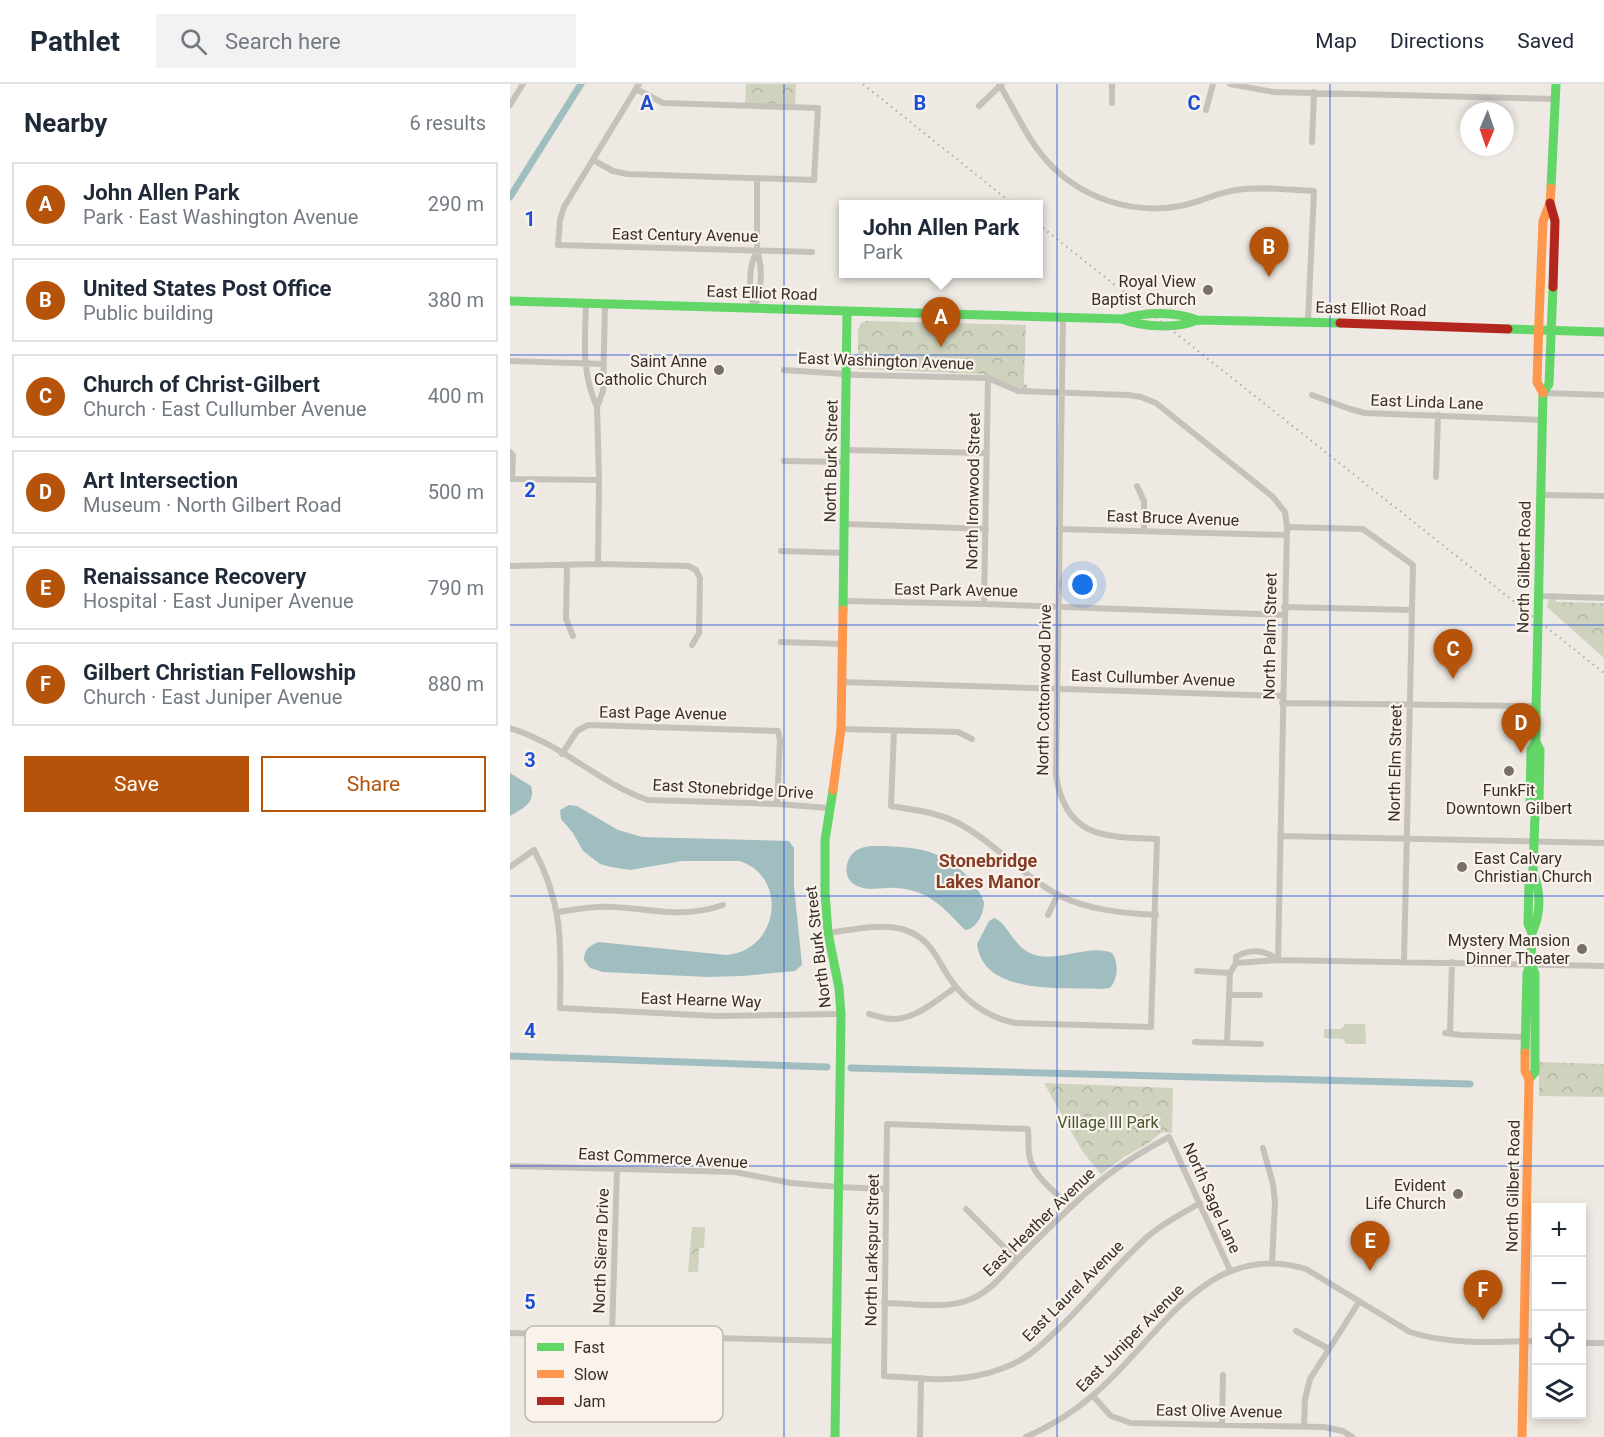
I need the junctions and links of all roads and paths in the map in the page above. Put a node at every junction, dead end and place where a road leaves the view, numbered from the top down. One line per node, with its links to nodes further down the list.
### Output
1 (523, 84): 11 (street)
2 (1112, 84): 10 (street)
3 (1213, 84): 13 (street)
4 (1230, 84): 8 (street)
5 (1556, 84): 9 (main road, North Gilbert Road)
6 (1001, 85): 12 (street); 25 (street)
7 (638, 87): 15 (street); 16 (street)
8 (1314, 92): 9 (street); 14 (street)
9 (1555, 99): 26 (main road, North Gilbert Road)
10 (1112, 103)
11 (510, 105)
12 (979, 106)
13 (1206, 110)
14 (1312, 142)
15 (593, 160): 16 (street); 17 (street, East Century Avenue)
16 (757, 178): 17 (street)
17 (757, 250): 18 (street, East Century Avenue); 22 (street)
18 (812, 252)
19 (510, 301): 20 (main road, East Elliot Road)
20 (586, 303): 21 (main road, East Elliot Road); 29 (street)
21 (605, 304): 22 (main road, East Elliot Road); 30 (street)
22 (754, 308): 23 (main road, East Elliot Road)
23 (847, 311): 24 (main road, East Elliot Road); 32 (main road, North Burk Street)
24 (1063, 317): 25 (main road, East Elliot Road); 34 (street, North Cottonwood Drive)
25 (1308, 321): 26 (main road, East Elliot Road)
26 (1544, 331): 27 (main road, East Elliot Road); 35 (main road, North Gilbert Road)
27 (1604, 332)
28 (510, 361): 29 (street)
29 (585, 363): 30 (street); 38 (street)
30 (603, 364): 38 (street)
31 (784, 370): 32 (street, East Washington Avenue)
32 (847, 373): 33 (street, East Washington Avenue); 41 (main road, North Burk Street)
33 (988, 378): 34 (street, East Washington Avenue); 43 (street, North Ironwood Street)
34 (1061, 392): 53 (street, East Washington Avenue); 54 (street, North Cottonwood Drive)
35 (1544, 393): 37 (street); 40 (main road, North Gilbert Road)
36 (1312, 395): 39 (street, East Linda Lane)
37 (1604, 395)
38 (597, 407): 48 (street)
39 (1438, 415): 40 (street, East Linda Lane); 46 (street)
40 (1543, 420): 50 (main road, North Gilbert Road)
41 (847, 450): 43 (street); 45 (main road, North Burk Street)
42 (510, 452): 47 (street)
43 (986, 453): 55 (street, North Ironwood Street)
44 (784, 460): 45 (street)
45 (847, 462): 52 (main road, North Burk Street)
46 (1436, 477)
47 (511, 479): 48 (street)
48 (599, 480): 60 (street)
49 (1137, 486): 56 (street)
50 (1541, 495): 51 (street); 63 (main road, North Gilbert Road)
51 (1604, 496)
52 (846, 524): 55 (street); 59 (main road, North Burk Street)
53 (1287, 527): 57 (street, North Palm Street); 68 (street, North Elm Street)
54 (1059, 528): 56 (street, East Bruce Avenue); 67 (street, North Cottonwood Drive)
55 (986, 529): 66 (street, North Ironwood Street)
56 (1144, 531): 57 (street, East Bruce Avenue)
57 (1286, 535): 69 (street, North Palm Street)
58 (781, 551): 59 (street)
59 (845, 553): 65 (main road, North Burk Street)
60 (598, 564): 62 (street); 73 (street)
61 (510, 566): 62 (street)
62 (567, 566): 70 (street)
63 (1539, 596): 64 (street); 78 (main road, North Gilbert Road)
64 (1604, 598)
65 (844, 601): 66 (street, East Park Avenue); 72 (main road, North Burk Street)
66 (984, 604): 67 (street, East Park Avenue)
67 (1059, 607): 69 (street, East Park Avenue); 75 (street, North Cottonwood Drive)
68 (1412, 610): 69 (street, East Park Avenue); 77 (street, North Elm Street)
69 (1284, 611): 76 (street, North Palm Street)
70 (573, 636)
71 (781, 642): 72 (street)
72 (843, 644): 74 (main road, North Burk Street)
73 (692, 645)
74 (842, 682): 75 (street, East Cullumber Avenue); 80 (main road, North Burk Street)
75 (1057, 688): 76 (street, East Cullumber Avenue); 95 (street, North Cottonwood Drive)
76 (1282, 700): 77 (street, East Cullumber Avenue); 86 (street, North Palm Street)
77 (1410, 705): 78 (street, East Cullumber Avenue); 87 (street, North Elm Street)
78 (1536, 706): 88 (main road, North Gilbert Road)
79 (510, 728): 83 (street, East Stonebridge Drive)
80 (841, 729): 81 (street); 85 (main road, North Burk Street)
81 (894, 731): 82 (street); 91 (street)
82 (972, 739)
83 (562, 754): 84 (street, East Stonebridge Drive); 84 (street, East Page Avenue)
84 (777, 804): 85 (street, East Stonebridge Drive)
85 (829, 808): 96 (main road, North Burk Street)
86 (1280, 836): 87 (street); 97 (street, North Palm Street)
87 (1407, 839): 88 (street); 98 (street, North Elm Street)
88 (1534, 842): 89 (street); 101 (main road, North Gilbert Road)
89 (1604, 843)
90 (510, 867): 93 (street)
91 (1058, 894): 94 (street); 95 (street)
92 (723, 905): 93 (street)
93 (558, 912): 108 (street, East Hearne Way)
94 (1048, 915)
95 (1156, 915): 105 (street, North Cottonwood Drive)
96 (828, 933): 105 (street); 108 (main road, North Burk Street)
97 (1278, 960): 98 (street); 100 (street); 100 (street)
98 (1404, 961): 99 (street)
99 (1452, 962): 101 (street); 110 (street)
100 (1236, 963): 104 (street)
101 (1531, 964): 102 (street); 110 (main road, North Gilbert Road); 114 (main road, North Gilbert Road)
102 (1604, 966)
103 (1197, 971): 104 (street)
104 (1230, 973): 106 (street)
105 (956, 987): 109 (street)
106 (1229, 994): 107 (street); 112 (street)
107 (1260, 995)
108 (841, 1014): 119 (main road, North Burk Street)
109 (869, 1014)
110 (1525, 1037): 114 (main road, North Gilbert Road)
111 (1195, 1042): 112 (street)
112 (1227, 1043): 113 (street)
113 (1261, 1044)
114 (1529, 1079): 135 (main road, North Gilbert Road)
115 (1169, 1137): 121 (street, North Sage Lane); 122 (street, East Heather Avenue)
116 (1263, 1148): 125 (street)
117 (510, 1166): 118 (street, East Commerce Avenue)
118 (617, 1168): 119 (street, East Commerce Avenue); 129 (street, North Sierra Drive)
119 (838, 1188): 120 (street, East Commerce Avenue); 134 (main road, North Burk Street)
120 (886, 1189): 122 (street, North Larkspur Street); 127 (street, North Larkspur Street)
121 (1200, 1203): 126 (street, North Sage Lane); 142 (street, East Laurel Avenue)
122 (1071, 1207): 124 (street, East Heather Avenue)
123 (966, 1209): 124 (street)
124 (1017, 1260): 127 (street, East Heather Avenue)
125 (1272, 1262): 126 (street, East Juniper Avenue); 128 (street, East Juniper Avenue)
126 (1230, 1270): 143 (street, East Juniper Avenue)
127 (884, 1302): 141 (street, North Larkspur Street)
128 (1359, 1302): 135 (street, East Juniper Avenue); 139 (street)
129 (612, 1326)
130 (1296, 1331): 139 (street)
131 (510, 1333): 132 (street)
132 (525, 1333)
133 (723, 1338): 134 (street)
134 (836, 1341): 146 (main road, North Burk Street)
135 (1525, 1341): 136 (street, East Juniper Avenue); 150 (main road, North Gilbert Road)
136 (1532, 1341)
137 (1586, 1342): 138 (street)
138 (1604, 1343)
139 (1329, 1350): 145 (street)
140 (1223, 1375): 144 (street)
141 (884, 1376): 142 (street, East Laurel Avenue)
142 (921, 1378): 147 (street)
143 (1093, 1396): 144 (street, East Olive Avenue); 148 (street, East Juniper Avenue)
144 (1222, 1424): 145 (street, East Olive Avenue)
145 (1304, 1426): 149 (street, East Olive Avenue)
146 (835, 1437)
147 (920, 1437)
148 (1026, 1437)
149 (1352, 1437)
150 (1522, 1437)

